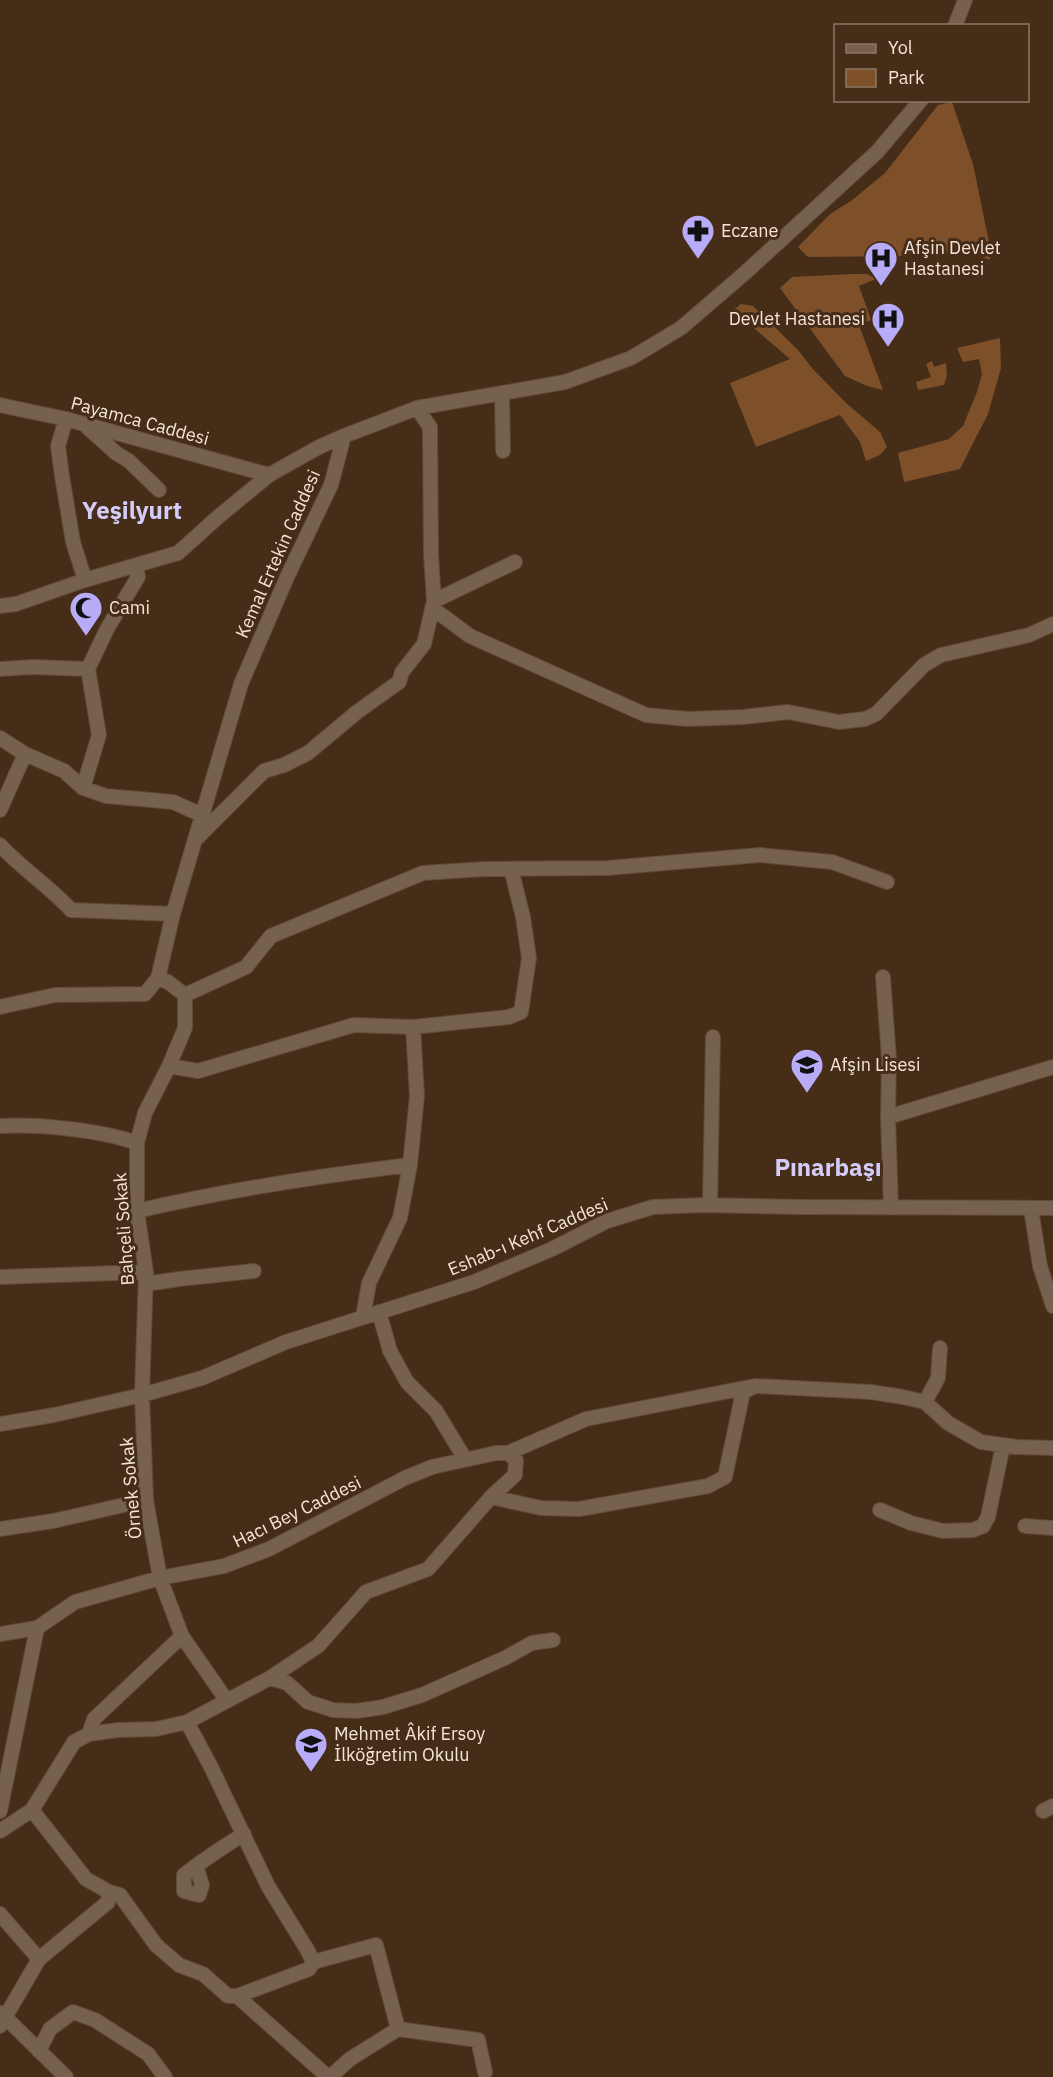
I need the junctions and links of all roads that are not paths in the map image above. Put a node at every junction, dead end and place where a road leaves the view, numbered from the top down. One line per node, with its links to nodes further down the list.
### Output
1 (965, 0): 2 (street)
2 (956, 24)
3 (919, 102): 4 (street)
4 (502, 393): 6 (street); 10 (street)
5 (0, 405): 7 (street, Payamca Caddesi)
6 (417, 408): 9 (street); 16 (street)
7 (66, 419): 8 (street, Payamca Caddesi); 15 (street)
8 (85, 424): 11 (street, Payamca Caddesi); 12 (street)
9 (344, 436): 11 (street); 25 (street, Kemal Ertekin Caddesi)
10 (503, 451)
11 (269, 476): 14 (street)
12 (159, 490)
13 (515, 562): 16 (street)
14 (136, 566): 15 (street); 20 (street)
15 (85, 580): 17 (street)
16 (433, 604): 18 (street); 26 (street)
17 (0, 606)
18 (1053, 624)
19 (0, 669): 20 (street)
20 (88, 669): 23 (street)
21 (0, 738): 22 (street)
22 (25, 754): 23 (street); 24 (street)
23 (83, 788): 25 (street)
24 (0, 810)
25 (202, 815): 26 (street, Kemal Ertekin Caddesi)
26 (196, 840): 30 (street, Kemal Ertekin Caddesi)
27 (0, 846): 30 (street)
28 (512, 869): 29 (street); 33 (street); 35 (street)
29 (887, 882)
30 (172, 914): 32 (street, Kemal Ertekin Caddesi)
31 (883, 977): 39 (street)
32 (158, 978): 33 (street); 34 (street)
33 (184, 995): 37 (street, Bahçeli Sokak)
34 (0, 1008)
35 (413, 1027): 37 (street); 42 (street)
36 (713, 1037): 43 (street)
37 (169, 1066): 41 (street, Bahçeli Sokak)
38 (1053, 1067): 39 (street)
39 (888, 1117): 44 (street)
40 (0, 1126): 41 (street)
41 (137, 1143): 47 (street, Bahçeli Sokak)
42 (410, 1165): 47 (street); 53 (street)
43 (710, 1205): 44 (street, Eshab-ı Kehf Caddesi); 52 (street, Eshab-ı Kehf Caddesi)
44 (891, 1208): 46 (street, Eshab-ı Kehf Caddesi)
45 (1053, 1208): 46 (street, Eshab-ı Kehf Caddesi)
46 (1031, 1209): 51 (street)
47 (137, 1211): 50 (street, Bahçeli Sokak)
48 (254, 1271): 50 (street)
49 (0, 1276): 50 (street)
50 (146, 1278): 56 (street, Bahçeli Sokak)
51 (1053, 1306)
52 (379, 1312): 53 (street, Eshab-ı Kehf Caddesi); 62 (street)
53 (363, 1317): 56 (street, Eshab-ı Kehf Caddesi)
54 (940, 1348): 57 (street)
55 (755, 1386): 57 (street, Hacı Bey Caddesi); 61 (street, Hacı Bey Caddesi); 63 (street)
56 (142, 1395): 58 (street, Eshab-ı Kehf Caddesi); 64 (street, Örnek Sokak)
57 (925, 1402): 59 (street)
58 (0, 1424)
59 (1003, 1445): 60 (street); 65 (street)
60 (1053, 1448)
61 (508, 1453): 62 (street, Hacı Bey Caddesi); 63 (street)
62 (465, 1460): 69 (street, Hacı Bey Caddesi)
63 (491, 1497): 74 (street)
64 (146, 1500): 68 (street); 69 (street, Örnek Sokak)
65 (880, 1510)
66 (1025, 1526): 67 (street)
67 (1053, 1528)
68 (0, 1529)
69 (160, 1578): 70 (street, Hacı Bey Caddesi); 72 (street, Örnek Sokak)
70 (37, 1628): 71 (street, Hacı Bey Caddesi); 78 (street)
71 (0, 1634)
72 (183, 1636): 75 (street, Örnek Sokak); 77 (street)
73 (553, 1640): 74 (street)
74 (270, 1678): 75 (street)
75 (226, 1701): 76 (street)
76 (187, 1722): 77 (street); 82 (street)
77 (89, 1734): 79 (street)
78 (4, 1766): 80 (street)
79 (32, 1810): 81 (street); 84 (street)
80 (0, 1811)
81 (0, 1831)
82 (244, 1834): 83 (street); 87 (street)
83 (206, 1885)
84 (110, 1892): 86 (street); 88 (street)
85 (0, 1914): 86 (street)
86 (39, 1959): 89 (street)
87 (313, 1962): 88 (street); 90 (street)
88 (237, 1996): 95 (street)
89 (2, 2019): 91 (street)
90 (398, 2029): 92 (street); 95 (street)
91 (39, 2051): 93 (street); 94 (street)
92 (485, 2072)
93 (66, 2077)
94 (165, 2077)
95 (329, 2077)

